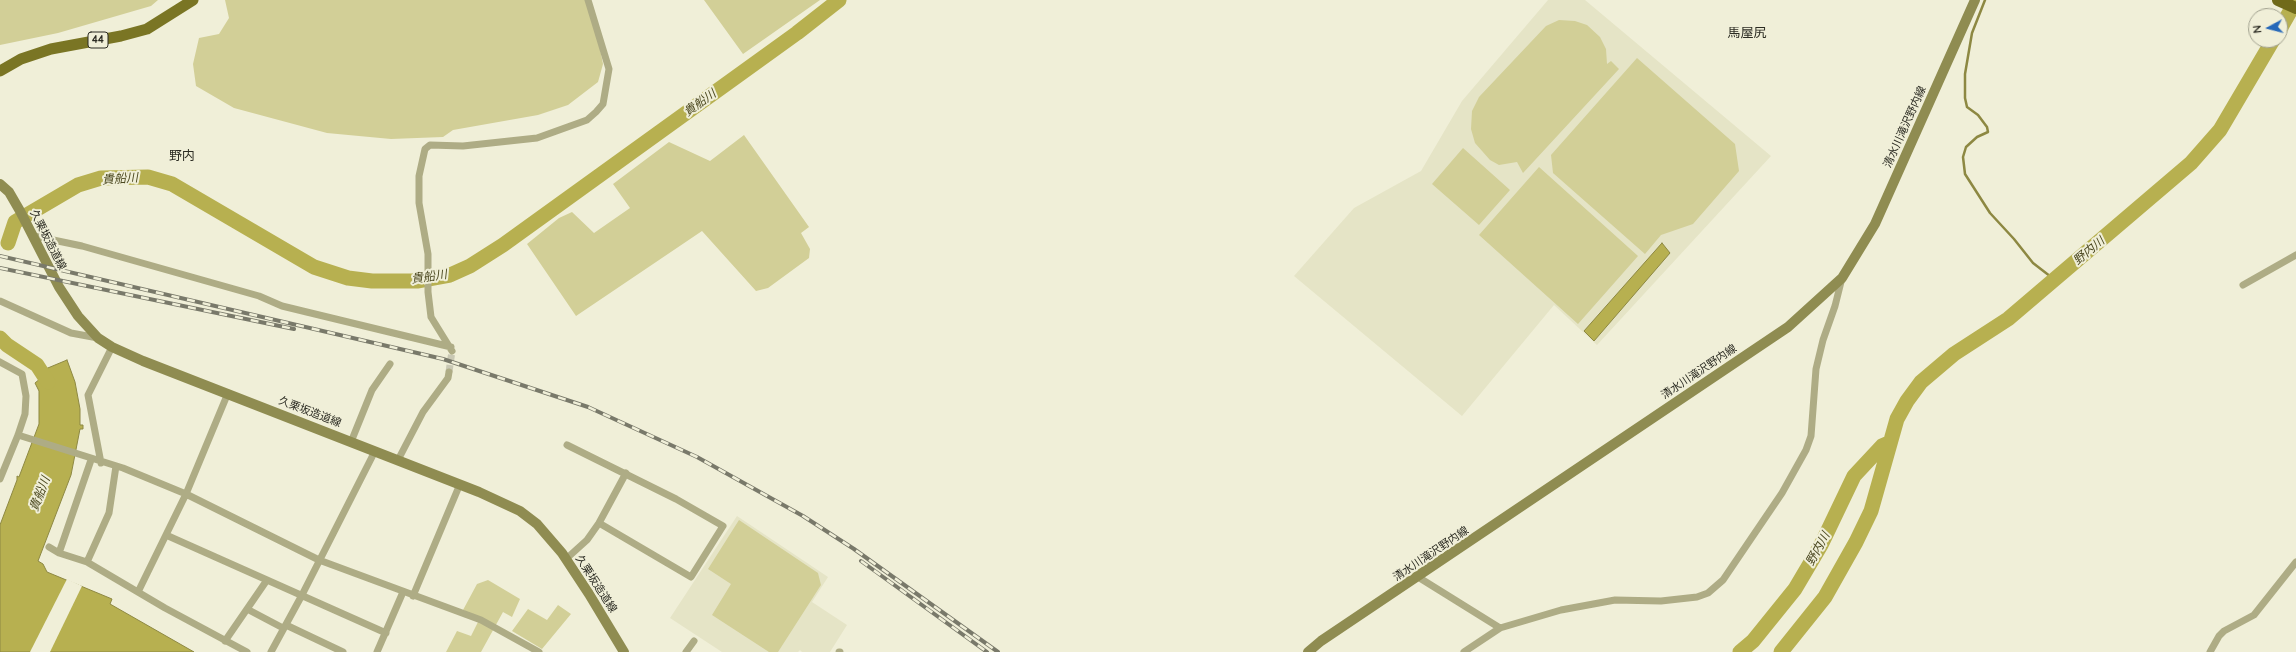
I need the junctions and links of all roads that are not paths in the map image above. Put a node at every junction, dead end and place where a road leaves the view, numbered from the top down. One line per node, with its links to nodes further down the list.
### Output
1 (193, 0): 6 (main road, 44)
2 (588, 0): 8 (street)
3 (1975, 0): 10 (main road, 清水川滝沢野内線)
4 (2278, 0): 5 (highway)
5 (2296, 8)
6 (0, 71)
7 (0, 184): 8 (main road, 久栗坂造道線)
8 (34, 236): 13 (main road, 久栗坂造道線)
9 (2296, 255): 11 (street)
10 (1842, 278): 39 (main road, 清水川滝沢野内線); 47 (street)
11 (2243, 285)
12 (0, 301): 13 (street)
13 (98, 338): 14 (main road, 久栗坂造道線)
14 (112, 347): 18 (main road, 久栗坂造道線); 25 (street)
15 (0, 362): 19 (street)
16 (390, 364): 20 (street)
17 (449, 372): 24 (street)
18 (228, 393): 20 (main road, 久栗坂造道線); 30 (street)
19 (18, 435): 23 (street); 28 (street)
20 (351, 442): 22 (main road, 久栗坂造道線)
21 (567, 445): 27 (street)
22 (375, 451): 24 (main road, 久栗坂造道線); 36 (street)
23 (91, 460): 25 (street); 34 (street)
24 (398, 460): 29 (main road, 久栗坂造道線)
25 (101, 463): 26 (street)
26 (116, 466): 30 (street); 37 (street)
27 (626, 473): 31 (street); 31 (street)
28 (0, 479)
29 (460, 484): 35 (main road, 久栗坂造道線); 44 (street)
30 (186, 494): 32 (street); 36 (street)
31 (599, 523): 35 (street)
32 (166, 535): 40 (street); 41 (street)
33 (49, 547): 34 (street)
34 (59, 553): 37 (street)
35 (566, 559): 56 (main road, 久栗坂造道線)
36 (319, 560): 42 (street); 43 (street)
37 (87, 562): 41 (street)
38 (2296, 562): 60 (street)
39 (1418, 577): 47 (street); 58 (main road, 清水川滝沢野内線)
40 (267, 580): 43 (street); 45 (street)
41 (138, 592): 49 (street)
42 (403, 592): 44 (street); 48 (street)
43 (302, 595): 46 (street); 48 (street)
44 (413, 596): 55 (street)
45 (247, 609): 46 (street); 49 (street)
46 (284, 626): 52 (street); 53 (street)
47 (1500, 628): 59 (street)
48 (386, 633): 54 (street)
49 (225, 641): 51 (street)
50 (694, 641): 57 (street)
51 (247, 652)
52 (271, 652)
53 (343, 652)
54 (377, 652)
55 (539, 652)
56 (624, 652)
57 (686, 652)
58 (1308, 652)
59 (1464, 652)
60 (2210, 652)

